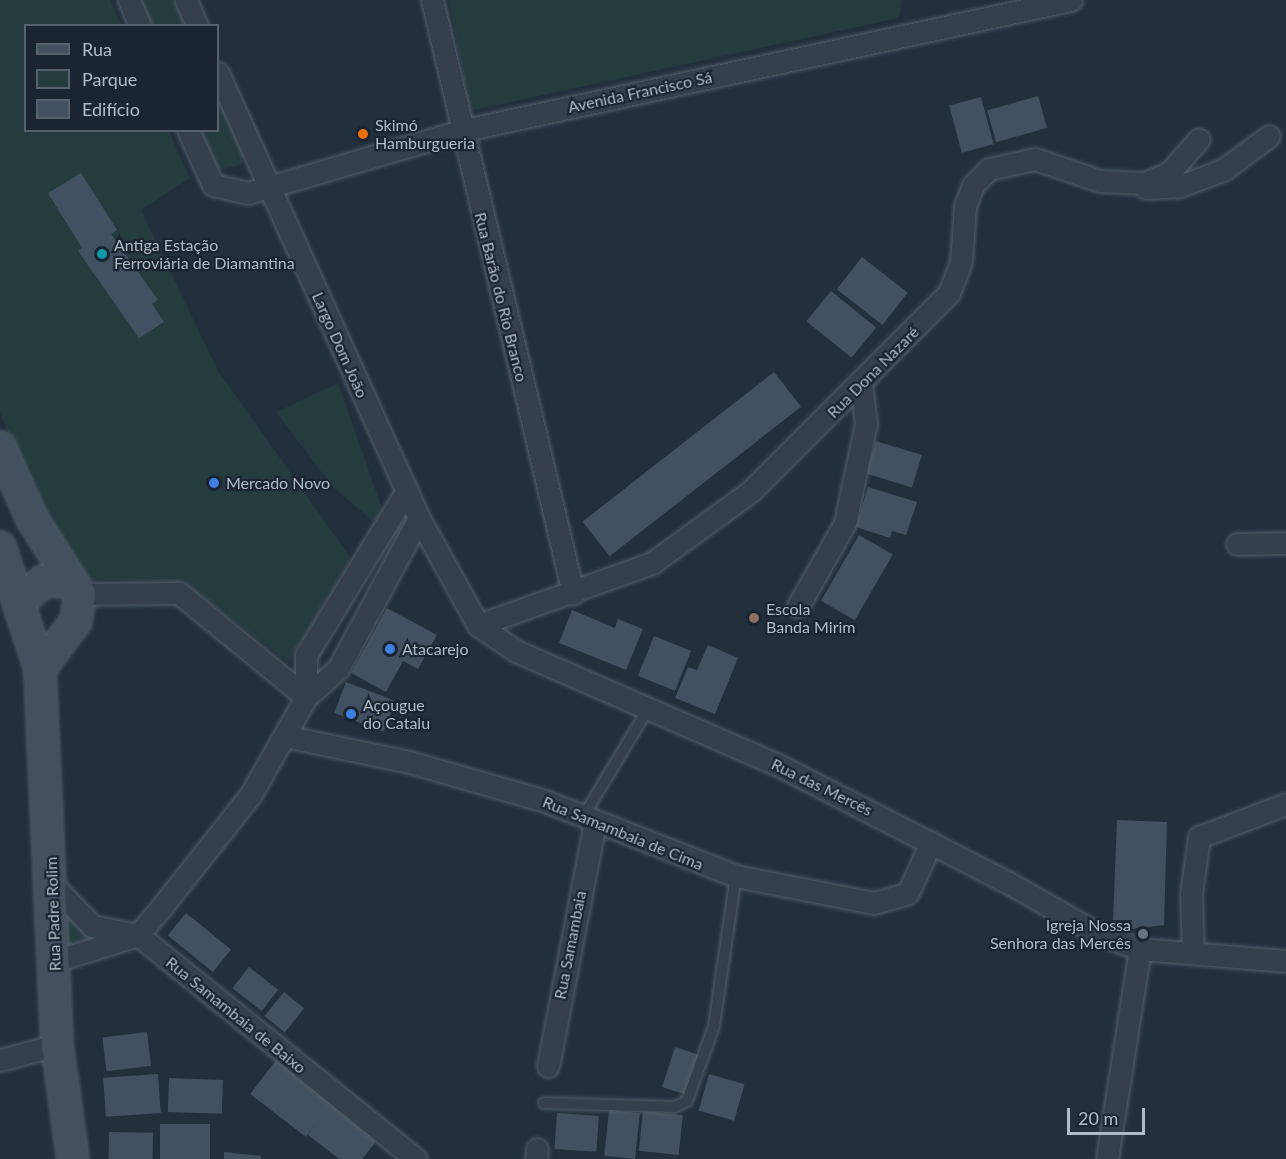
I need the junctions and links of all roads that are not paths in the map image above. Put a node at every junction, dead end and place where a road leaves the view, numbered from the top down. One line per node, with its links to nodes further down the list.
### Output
1 (129, 0): 5 (street)
2 (186, 0): 6 (street)
3 (432, 0): 8 (street, Rua Barão do Rio Branco)
4 (1071, 0): 8 (street, Avenida Francisco Sá)
5 (139, 24)
6 (196, 24)
7 (219, 75): 13 (street, Largo Dom João)
8 (460, 131): 13 (street, Avenida Francisco Sá); 22 (street, Rua Barão do Rio Branco)
9 (189, 132): 13 (street, Avenida Francisco Sá)
10 (1269, 136): 12 (street, Rua Dona Nazaré)
11 (1199, 139): 12 (street)
12 (1125, 186): 14 (street, Rua Dona Nazaré)
13 (268, 187): 16 (street, Largo Dom João)
14 (861, 382): 22 (street, Rua Dona Nazaré); 24 (street)
15 (0, 447): 21 (street)
16 (407, 490): 17 (street, Largo Dom João); 27 (street)
17 (419, 518): 25 (street, Rua das Mercês); 27 (street)
18 (1286, 543): 19 (street)
19 (1237, 544)
20 (0, 547): 23 (street, Rua Padre Rolim)
21 (76, 588): 23 (street); 26 (street); 27 (street)
22 (573, 593): 25 (street, Rua Dona Nazaré)
23 (20, 603): 26 (street, Rua Padre Rolim)
24 (798, 606)
25 (478, 626): 28 (street, Rua das Mercês)
26 (40, 669): 34 (street, Rua Padre Rolim)
27 (306, 697): 29 (street)
28 (649, 707): 31 (lane); 32 (street, Rua das Mercês)
29 (284, 736): 31 (street, Rua Samambaia de Cima); 35 (street)
30 (1286, 804): 37 (street)
31 (589, 821): 33 (street, Rua Samambaia de Cima); 42 (street, Rua Samambaia)
32 (931, 842): 33 (street, Rua Samambaia de Cima); 36 (street, Rua das Mercês)
33 (736, 876): 43 (lane)
34 (53, 885): 35 (street, Rua Samambaia de Baixo); 38 (street, Rua Padre Rolim)
35 (138, 935): 38 (street); 44 (street, Rua Samambaia de Baixo)
36 (1140, 949): 37 (street, Rua das Mercês); 47 (street)
37 (1193, 953): 39 (street, Rua das Mercês)
38 (55, 961): 40 (street, Rua Padre Rolim)
39 (1286, 961)
40 (57, 1045): 41 (street); 45 (street, Rua Padre Rolim)
41 (0, 1060)
42 (548, 1066)
43 (544, 1102)
44 (397, 1153): 46 (street, Rua Samambaia de Baixo)
45 (74, 1159)
46 (416, 1159)
47 (1107, 1159)

